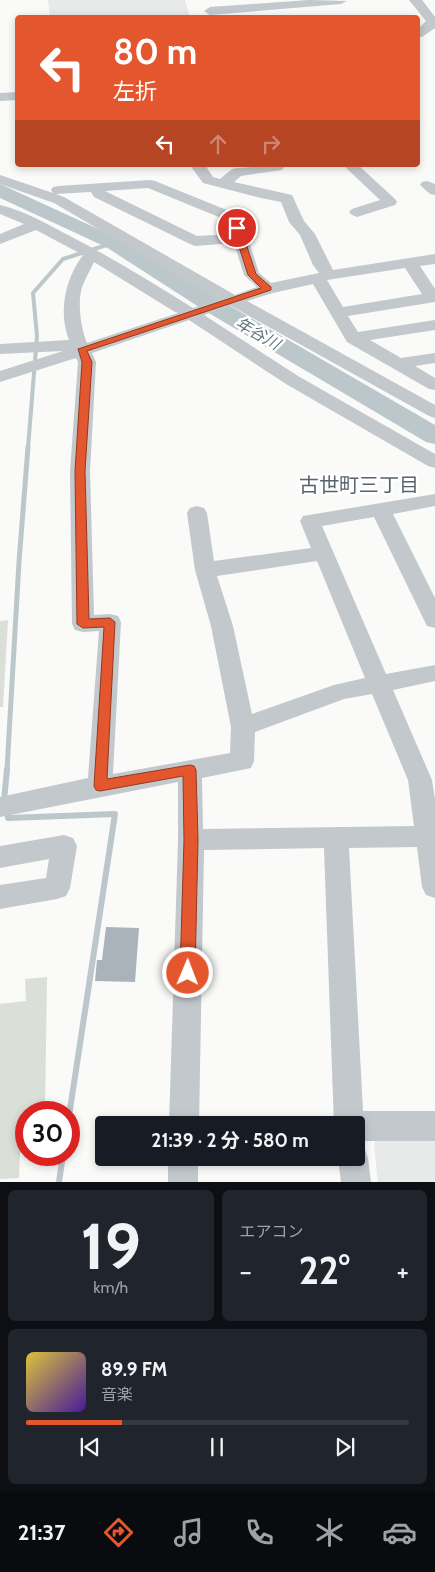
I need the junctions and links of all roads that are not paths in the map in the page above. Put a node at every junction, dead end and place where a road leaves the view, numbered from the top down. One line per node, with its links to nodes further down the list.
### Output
1 (415, 0): 4 (street)
2 (342, 4): 3 (street)
3 (209, 9)
4 (420, 33)
5 (15, 96): 6 (street)
6 (0, 97)
7 (200, 167): 11 (street)
8 (352, 167): 16 (street)
9 (277, 168): 11 (street)
10 (0, 180): 27 (street)
11 (215, 182): 14 (street); 17 (street); 24 (street)
12 (95, 188): 13 (street); 14 (street); 19 (street)
13 (58, 190)
14 (181, 195): 17 (street)
15 (0, 209): 18 (street)
16 (358, 212)
17 (234, 218): 19 (street)
18 (37, 224): 20 (street); 21 (street)
19 (240, 238): 25 (street)
20 (0, 239)
21 (94, 255): 28 (street); 33 (street)
22 (435, 259): 23 (street)
23 (410, 263): 24 (street); 26 (street)
24 (323, 276): 25 (street); 29 (street)
25 (268, 288): 27 (street)
26 (434, 297): 29 (street)
27 (229, 301): 28 (street); 38 (street)
28 (195, 312): 33 (street); 39 (street)
29 (338, 313): 31 (street)
30 (435, 325): 31 (street)
31 (353, 338): 35 (street)
32 (0, 344): 33 (street)
33 (82, 349): 36 (street); 50 (street)
34 (435, 358): 35 (street)
35 (398, 364): 37 (street)
36 (0, 377)
37 (435, 385)
38 (435, 412)
39 (435, 462)
40 (435, 500): 41 (street)
41 (381, 510): 43 (street); 45 (street)
42 (197, 513): 44 (street)
43 (325, 553): 44 (street); 47 (street)
44 (205, 570): 48 (street)
45 (435, 620)
46 (435, 673): 47 (street)
47 (379, 683): 48 (street); 52 (street)
48 (243, 727): 49 (street)
49 (190, 770): 50 (street); 54 (street)
50 (100, 786): 51 (street)
51 (0, 807)
52 (432, 836): 53 (street); 56 (street)
53 (336, 838): 54 (street); 59 (street)
54 (191, 840): 58 (street)
55 (0, 857): 57 (street)
56 (435, 887)
57 (0, 897)
58 (184, 1116)
59 (349, 1116)
60 (365, 1126): 61 (street)
61 (435, 1126)
62 (183, 1166): 64 (street)
63 (354, 1166): 65 (street)
64 (183, 1182)
65 (356, 1182)

